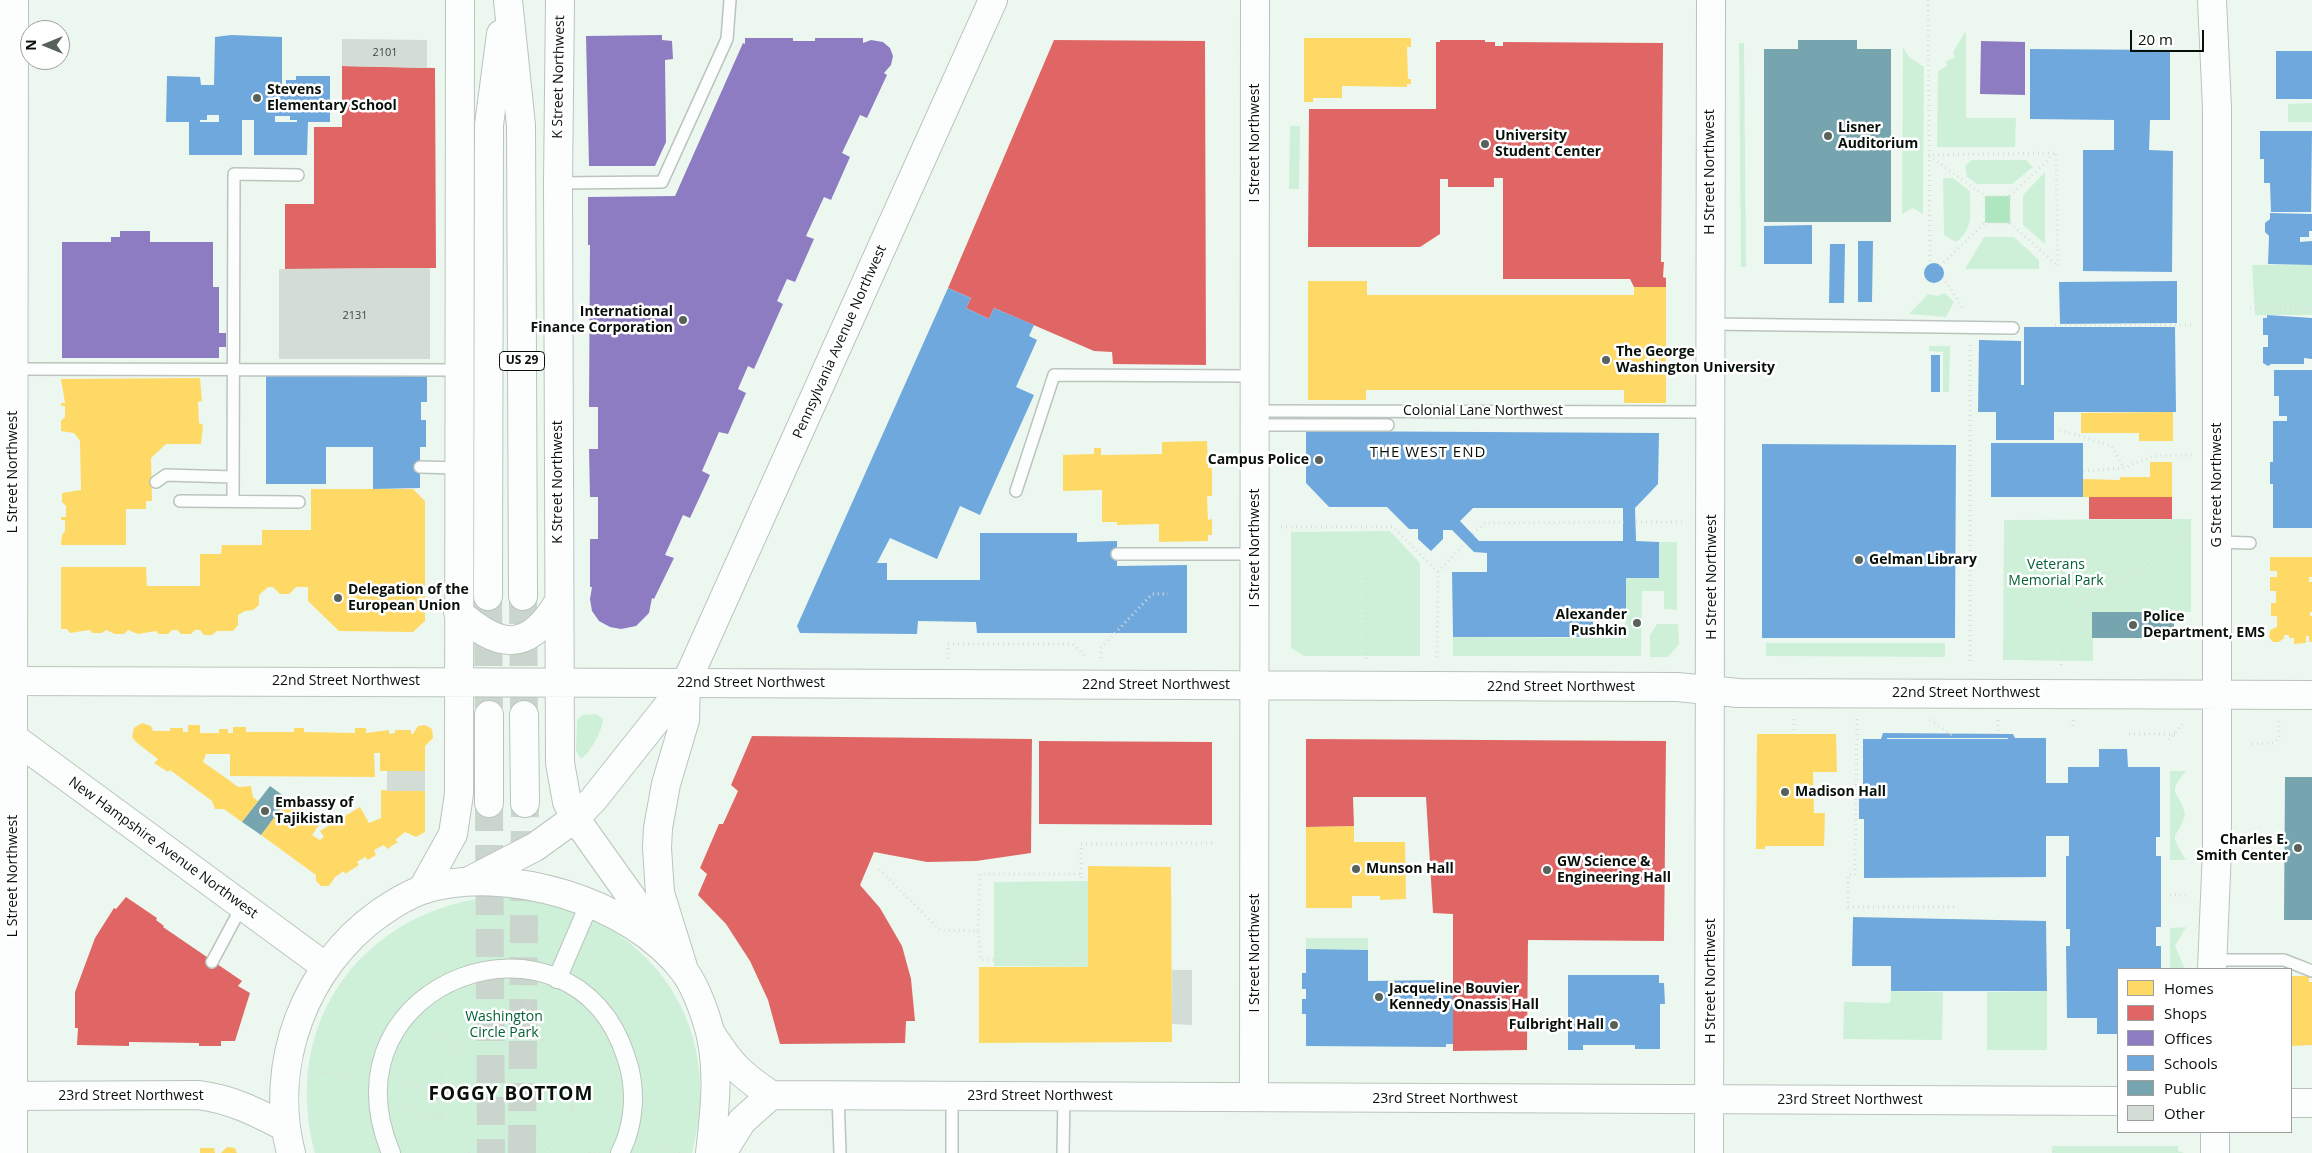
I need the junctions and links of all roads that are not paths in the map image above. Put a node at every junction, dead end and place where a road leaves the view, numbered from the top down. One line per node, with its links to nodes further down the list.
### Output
1 (14, 0): 14 (main road, L Street Northwest)
2 (460, 0): 16 (main road)
3 (507, 0): 33 (main road, US 29); 34 (main road, US 29)
4 (560, 0): 11 (main road, K Street Northwest)
5 (730, 0): 11 (lane)
6 (993, 0): 40 (main road, Pennsylvania Avenue Northwest)
7 (1255, 0): 17 (main road, I Street Northwest)
8 (1711, 0): 12 (main road, H Street Northwest)
9 (2212, 0): 29 (main road, G Street Northwest)
10 (298, 175): 15 (lane)
11 (558, 183): 35 (main road, K Street Northwest)
12 (1711, 324): 13 (lane); 18 (main road, H Street Northwest)
13 (2013, 328)
14 (14, 369): 15 (lane); 37 (main road, L Street Northwest)
15 (233, 369): 16 (lane); 23 (lane)
16 (458, 370): 22 (main road)
17 (1255, 376): 19 (main road, I Street Northwest); 25 (lane)
18 (1711, 412): 19 (lane, Colonial Lane Northwest); 42 (main road, H Street Northwest)
19 (1255, 418): 20 (lane); 32 (main road, I Street Northwest)
20 (1388, 424)
21 (420, 467): 22 (lane)
22 (458, 468): 36 (main road)
23 (233, 477): 24 (lane); 27 (lane)
24 (156, 482)
25 (1016, 491)
26 (180, 501): 27 (lane)
27 (233, 502): 28 (lane)
28 (300, 502)
29 (2218, 542): 30 (lane); 43 (main road, G Street Northwest)
30 (2250, 543)
31 (1117, 554): 32 (lane)
32 (1255, 554): 41 (main road, I Street Northwest)
33 (488, 596)
34 (523, 596)
35 (558, 603): 36 (main road); 39 (main road, K Street Northwest)
36 (458, 612): 38 (main road)
37 (6, 681): 38 (main road, 22nd Street Northwest); 47 (main road, L Street Northwest)
38 (458, 682): 39 (main road, 22nd Street Northwest); 52 (main road)
39 (558, 682): 40 (main road, 22nd Street Northwest); 50 (main road, K Street Northwest)
40 (686, 683): 41 (main road, 22nd Street Northwest); 50 (main road, Pennsylvania Avenue Northwest); 59 (main road, Pennsylvania Avenue Northwest)
41 (1256, 686): 42 (main road, 22nd Street Northwest); 68 (main road, I Street Northwest)
42 (1711, 690): 43 (main road, 22nd Street Northwest); 69 (main road, H Street Northwest)
43 (2218, 695): 44 (main road, 22nd Street Northwest); 57 (main road, G Street Northwest)
44 (2312, 695)
45 (489, 715): 48 (main road)
46 (524, 715): 49 (main road)
47 (6, 733): 53 (main road, New Hampshire Avenue Northwest); 65 (main road, L Street Northwest)
48 (489, 802)
49 (525, 803)
50 (575, 818): 51 (main road, Pennsylvania Avenue Northwest); 55 (main road, K Street Northwest)
51 (469, 881): 52 (main road); 55 (main road)
52 (422, 890): 58 (main road)
53 (242, 906): 56 (lane); 58 (main road, New Hampshire Avenue Northwest)
54 (585, 914): 61 (street)
55 (653, 939): 59 (main road)
56 (212, 962)
57 (2212, 964): 60 (lane)
58 (326, 967): 74 (main road)
59 (684, 971): 62 (main road)
60 (2312, 971)
61 (557, 979): 76 (street); 77 (street)
62 (710, 1032): 63 (main road); 78 (main road)
63 (771, 1095): 64 (main road, 23rd Street Northwest); 79 (main road)
64 (838, 1095): 66 (main road, 23rd Street Northwest); 80 (lane)
65 (6, 1096): 74 (main road, 23rd Street Northwest); 75 (main road, L Street Northwest)
66 (952, 1096): 67 (main road, 23rd Street Northwest); 81 (lane)
67 (1064, 1096): 68 (main road, 23rd Street Northwest); 82 (lane)
68 (1254, 1097): 69 (main road, 23rd Street Northwest)
69 (1710, 1100): 70 (main road, 23rd Street Northwest); 83 (main road, H Street Northwest)
70 (2117, 1101)
71 (2292, 1103): 72 (main road)
72 (2312, 1103)
73 (2215, 1133): 84 (main road)
74 (288, 1140)
75 (13, 1153)
76 (391, 1153)
77 (620, 1153)
78 (710, 1153)
79 (722, 1153)
80 (840, 1153)
81 (952, 1153)
82 (1064, 1153)
83 (1709, 1153)
84 (2215, 1153)

